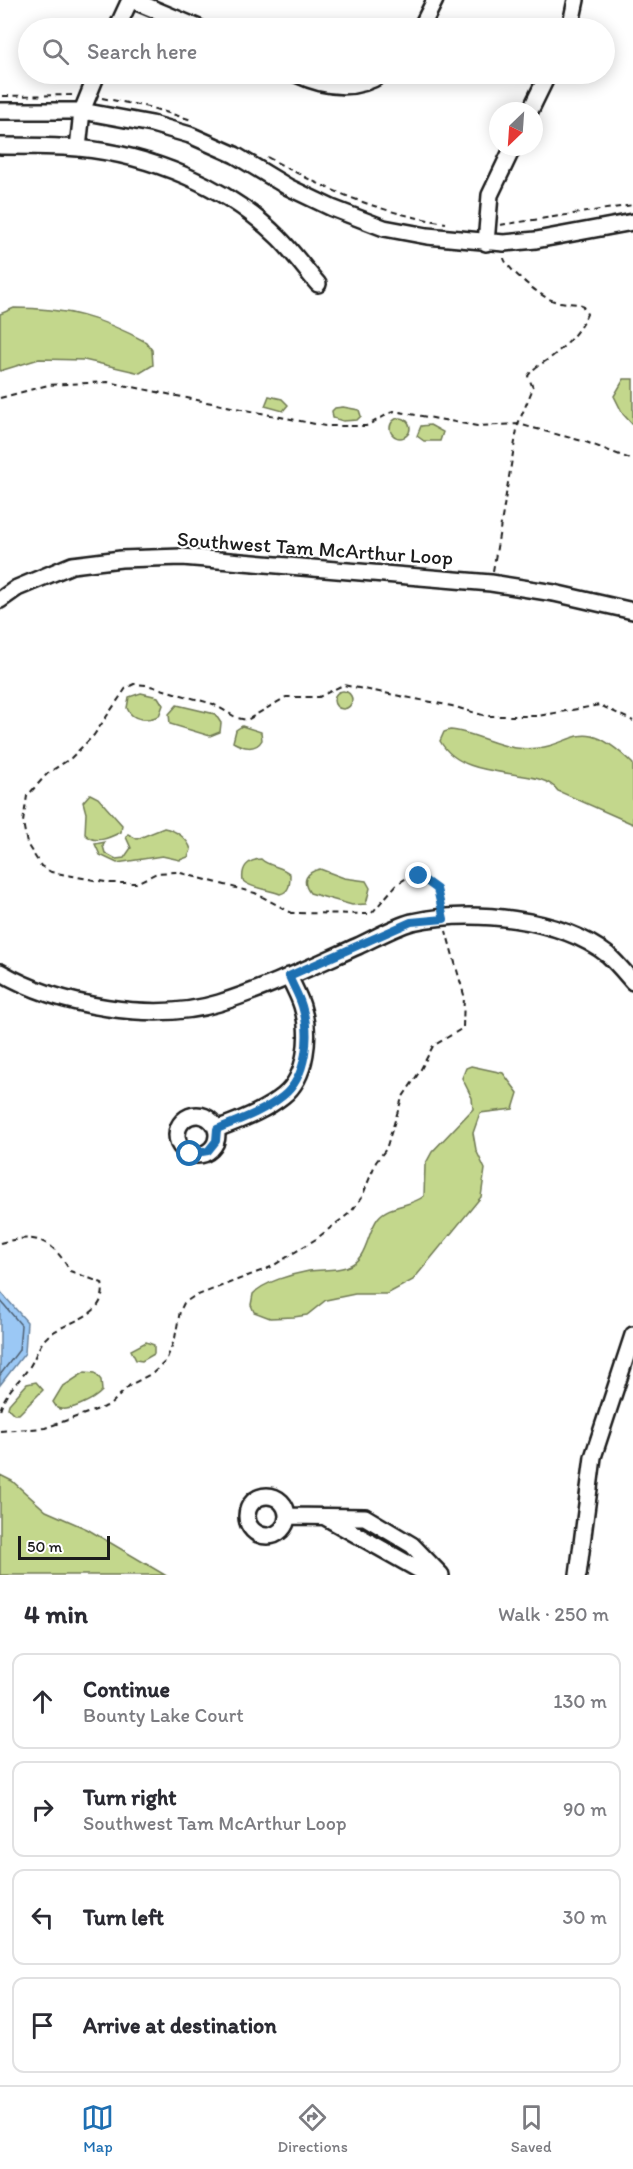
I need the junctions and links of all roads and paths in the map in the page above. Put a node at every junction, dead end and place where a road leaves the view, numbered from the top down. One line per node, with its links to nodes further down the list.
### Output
1 (131, 0): 4 (street); 5 (street)
2 (435, 0): 6 (street)
3 (576, 0): 7 (street)
4 (122, 18)
5 (175, 18)
6 (426, 18)
7 (572, 18)
8 (92, 84): 12 (street)
9 (320, 84): 10 (street)
10 (350, 84)
11 (543, 84): 14 (street)
12 (87, 95): 13 (path); 16 (street); 17 (path)
13 (0, 96)
14 (534, 102)
15 (0, 111): 16 (street)
16 (82, 111): 19 (street); 27 (street)
17 (196, 121)
18 (0, 146): 19 (street)
19 (78, 148): 29 (street)
20 (266, 156): 24 (path)
21 (508, 156): 25 (street)
22 (633, 205): 26 (path)
23 (633, 222): 28 (street)
24 (456, 224)
25 (486, 225): 26 (path); 27 (street)
26 (503, 225): 28 (path)
27 (486, 243): 28 (street)
28 (504, 243): 31 (path)
29 (318, 284)
30 (0, 398): 31 (path)
31 (518, 424): 32 (path); 33 (path)
32 (633, 460)
33 (491, 583): 34 (street, Southwest Tam McArthur Loop); 35 (street, Southwest Tam McArthur Loop)
34 (0, 600)
35 (633, 611)
36 (633, 721): 37 (path)
37 (444, 919): 39 (street); 40 (street); 45 (path)
38 (0, 972): 39 (street)
39 (289, 976): 41 (street)
40 (633, 982)
41 (217, 1129)
42 (0, 1243): 44 (path)
43 (633, 1335): 50 (street)
44 (0, 1411)
45 (0, 1431)
46 (288, 1516): 47 (street)
47 (322, 1516): 48 (street); 49 (street)
48 (428, 1575)
49 (441, 1575)
50 (578, 1575)

